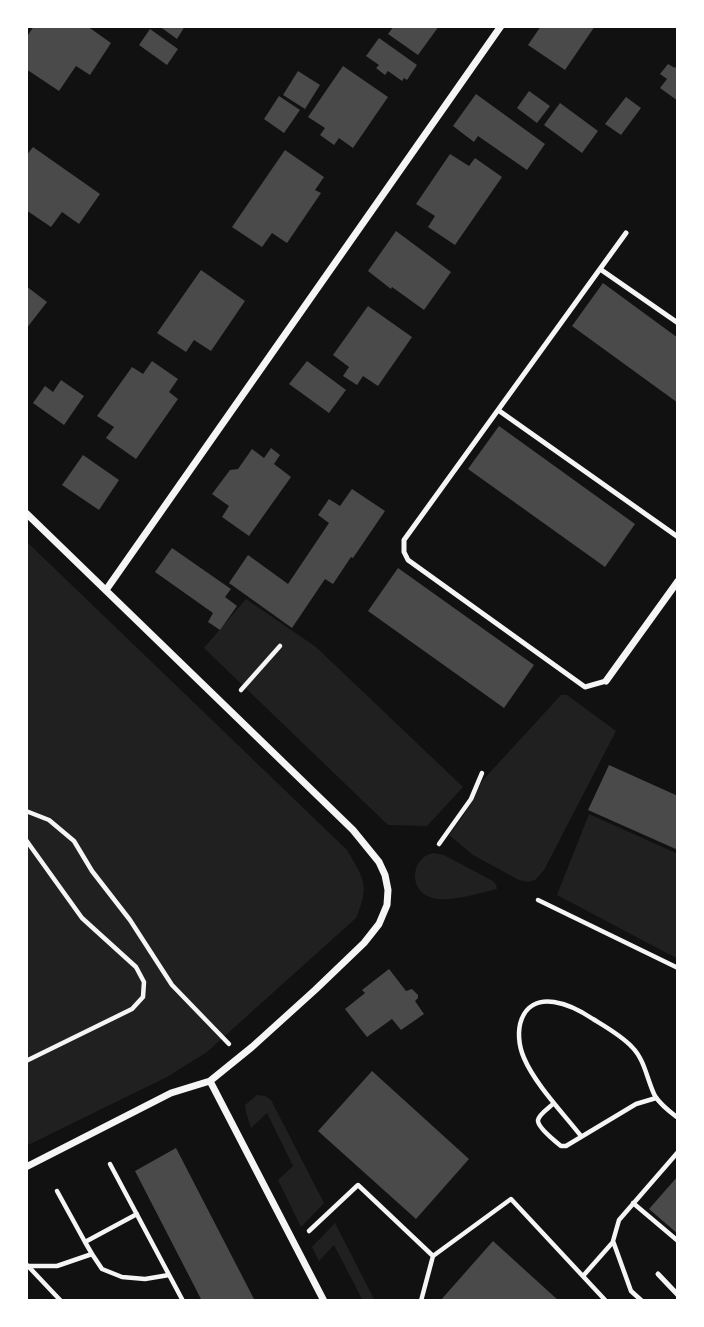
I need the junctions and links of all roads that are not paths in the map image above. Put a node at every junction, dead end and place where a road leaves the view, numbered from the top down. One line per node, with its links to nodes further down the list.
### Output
1 (501, 26): 9 (street)
2 (626, 233): 3 (lane)
3 (600, 269): 4 (lane); 5 (lane)
4 (678, 323)
5 (498, 410): 7 (lane); 10 (lane)
6 (26, 513): 9 (street)
7 (678, 537)
8 (678, 581): 10 (street)
9 (106, 590): 11 (street)
10 (606, 681)
11 (210, 1082): 12 (street); 15 (street)
12 (26, 1167)
13 (657, 1274): 14 (lane)
14 (678, 1295)
15 (324, 1301)

